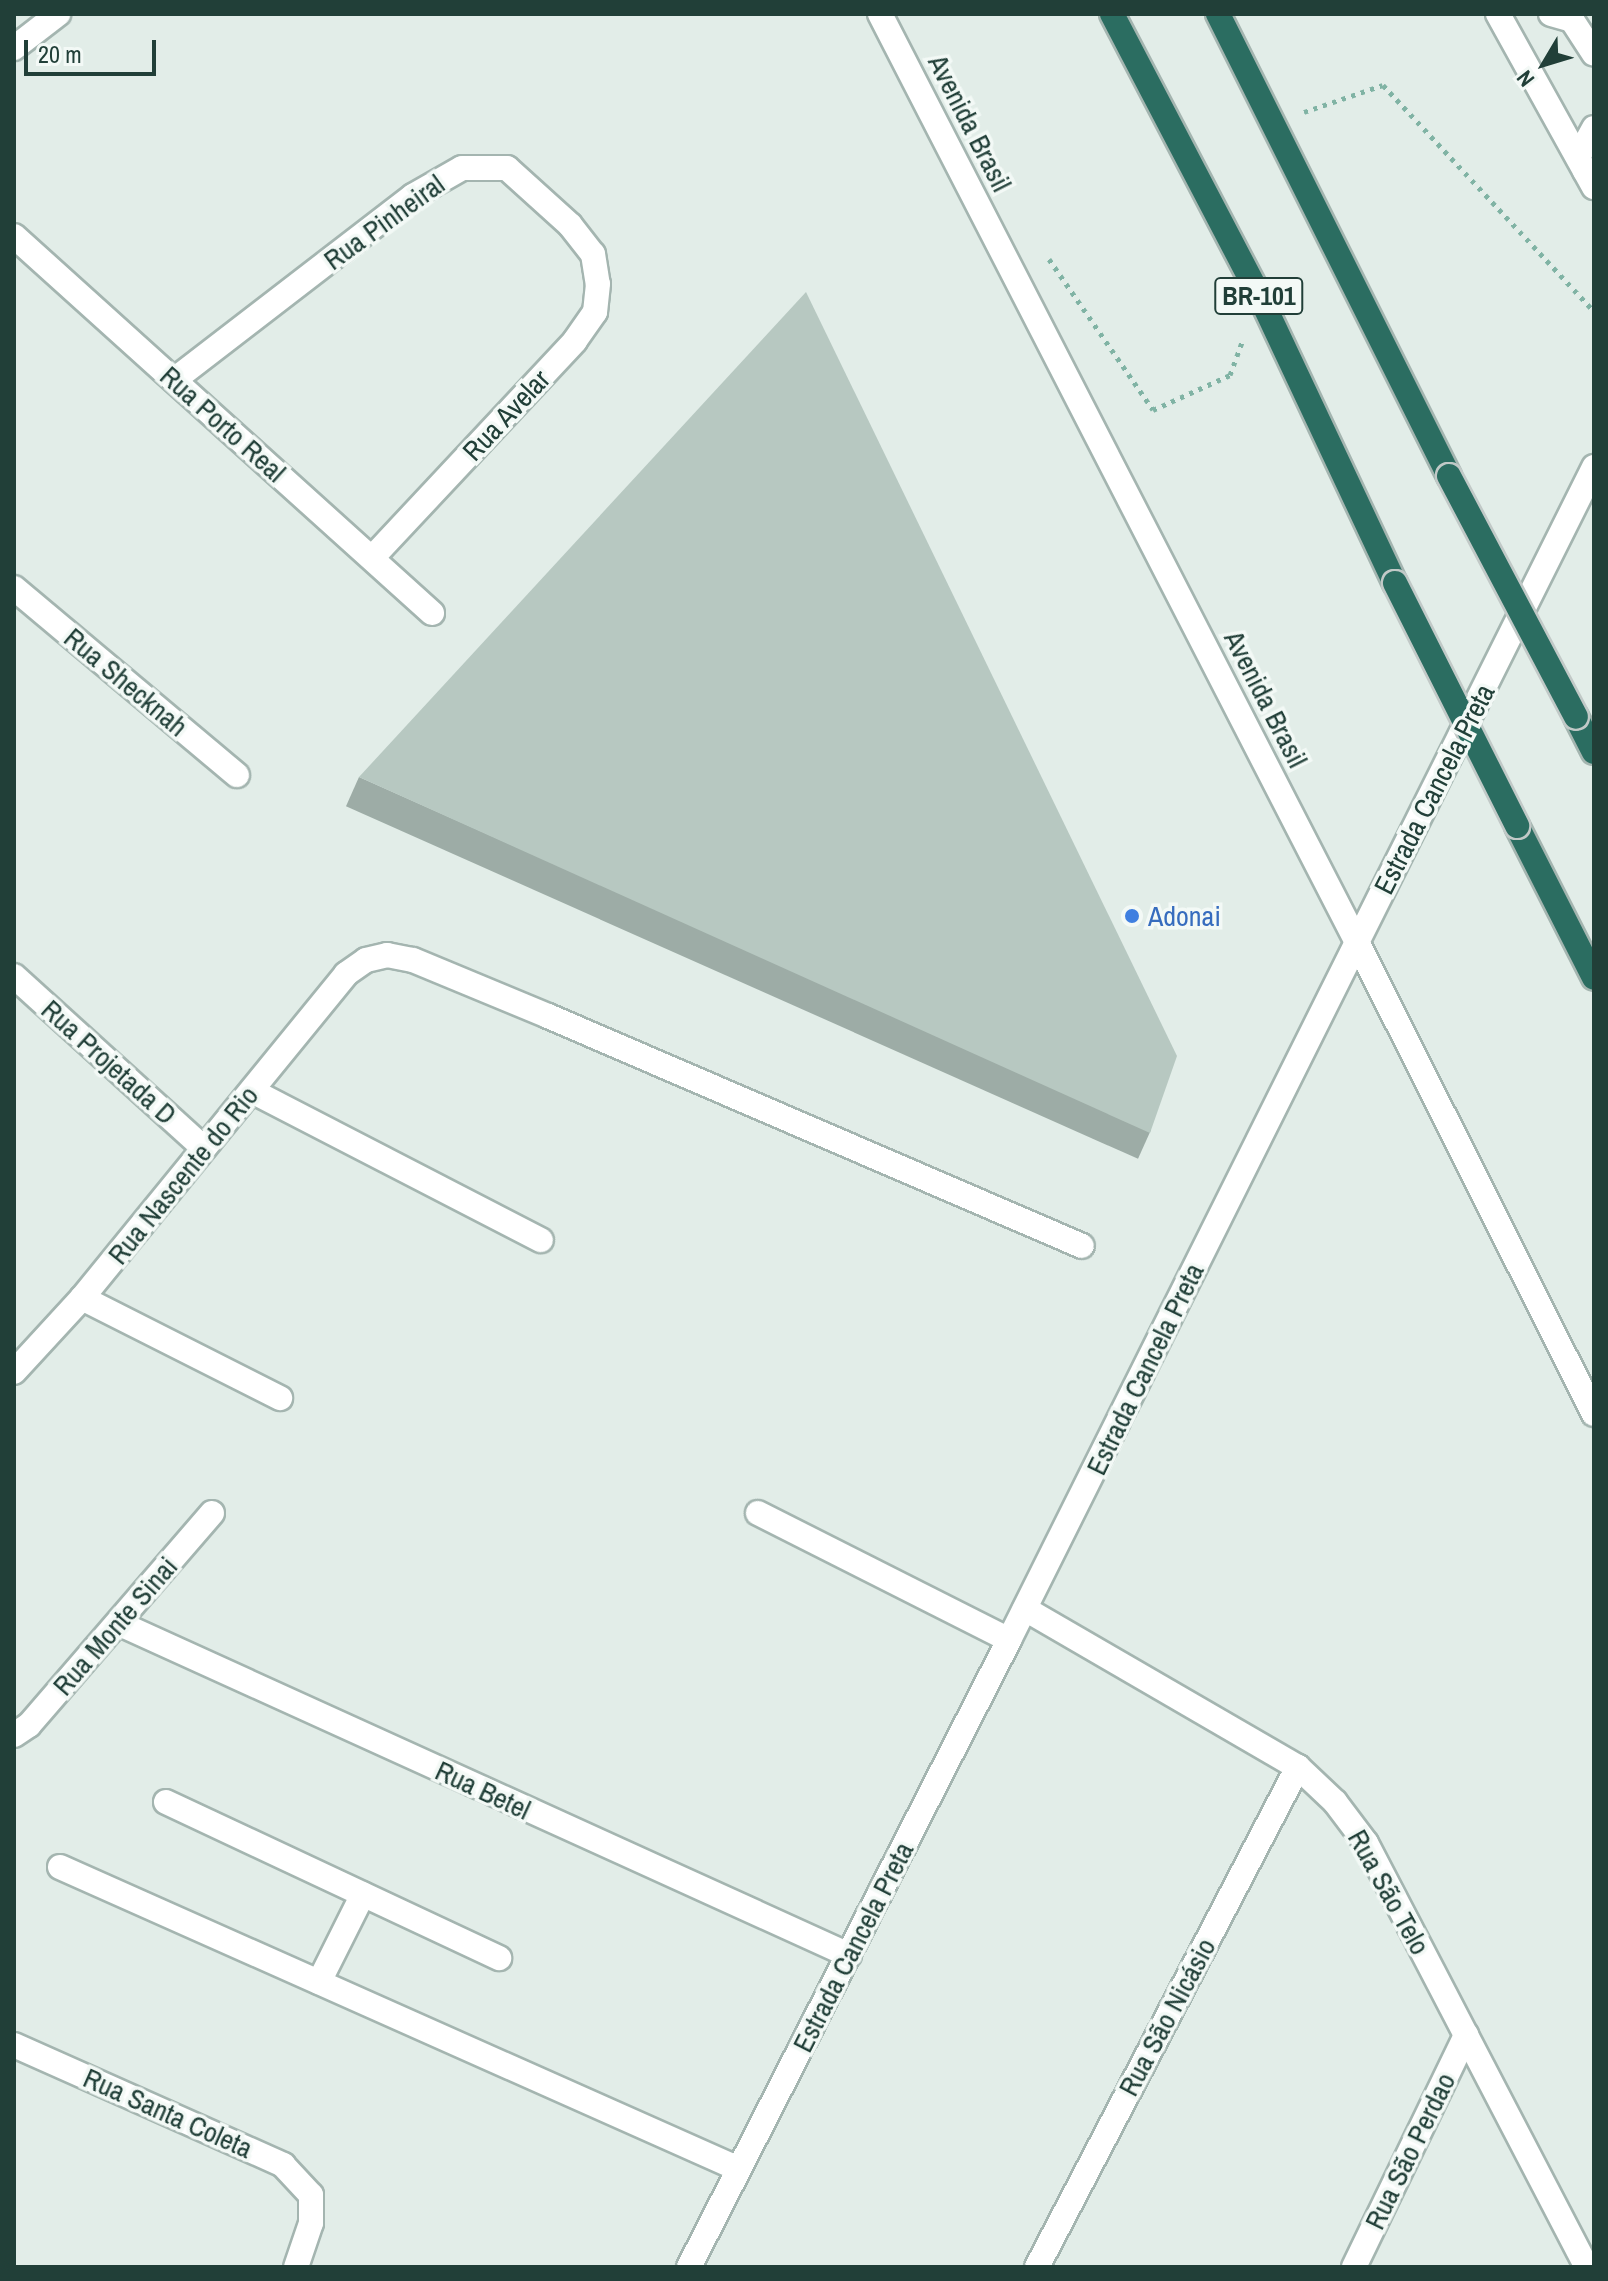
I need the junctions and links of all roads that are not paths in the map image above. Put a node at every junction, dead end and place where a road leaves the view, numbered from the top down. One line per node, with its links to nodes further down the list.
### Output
1 (58, 14): 7 (street)
2 (880, 14): 20 (street, Avenida Brasil)
3 (1112, 14): 21 (highway, BR-101, bridge)
4 (1218, 14): 18 (highway, BR-101, bridge)
5 (1498, 14): 10 (street)
6 (1551, 14): 8 (street)
7 (14, 48)
8 (1594, 54)
9 (1594, 128): 10 (street)
10 (1588, 172)
11 (14, 236): 13 (street, Rua Porto Real)
12 (593, 254): 13 (street, Rua Pinheiral); 15 (street, Rua Avelar)
13 (174, 380): 15 (street, Rua Porto Real)
14 (1594, 467): 20 (street, Estrada Cancela Preta)
15 (372, 558): 17 (street, Rua Porto Real)
16 (14, 588): 19 (street, Rua Shecknah)
17 (432, 613)
18 (1594, 752)
19 (237, 775)
20 (1357, 942): 30 (street, Avenida Brasil); 33 (street, Estrada Cancela Preta)
21 (1594, 978)
22 (17, 984): 24 (street, Rua Projetada D)
23 (252, 1091): 24 (street, Rua Nascente do Rio); 25 (street); 26 (street, Rua Nascente do Rio)
24 (204, 1148): 27 (street, Rua Nascente do Rio)
25 (541, 1240)
26 (1082, 1246)
27 (82, 1298): 28 (street, Rua Nascente do Rio); 29 (street)
28 (14, 1372)
29 (280, 1398)
30 (1594, 1414)
31 (212, 1513): 34 (street, Rua Monte Sinai)
32 (758, 1513): 35 (street)
33 (1025, 1609): 35 (street, Estrada Cancela Preta); 37 (street, Rua São Telo)
34 (118, 1623): 36 (street, Rua Monte Sinai); 41 (street, Rua Betel)
35 (1009, 1640): 41 (street, Estrada Cancela Preta)
36 (14, 1735)
37 (1298, 1767): 44 (street, Rua São Telo); 49 (street, Rua São Nicásio)
38 (166, 1802): 40 (street)
39 (60, 1867): 43 (street)
40 (363, 1894): 42 (street); 43 (street)
41 (849, 1955): 46 (street, Estrada Cancela Preta)
42 (499, 1958)
43 (319, 1982): 46 (street)
44 (1466, 2035): 50 (street, Rua São Perdao); 51 (street, Rua São Telo)
45 (14, 2045): 47 (street, Rua Santa Coleta)
46 (739, 2169): 48 (street, Estrada Cancela Preta)
47 (296, 2267)
48 (689, 2267)
49 (1037, 2267)
50 (1354, 2267)
51 (1587, 2267)

